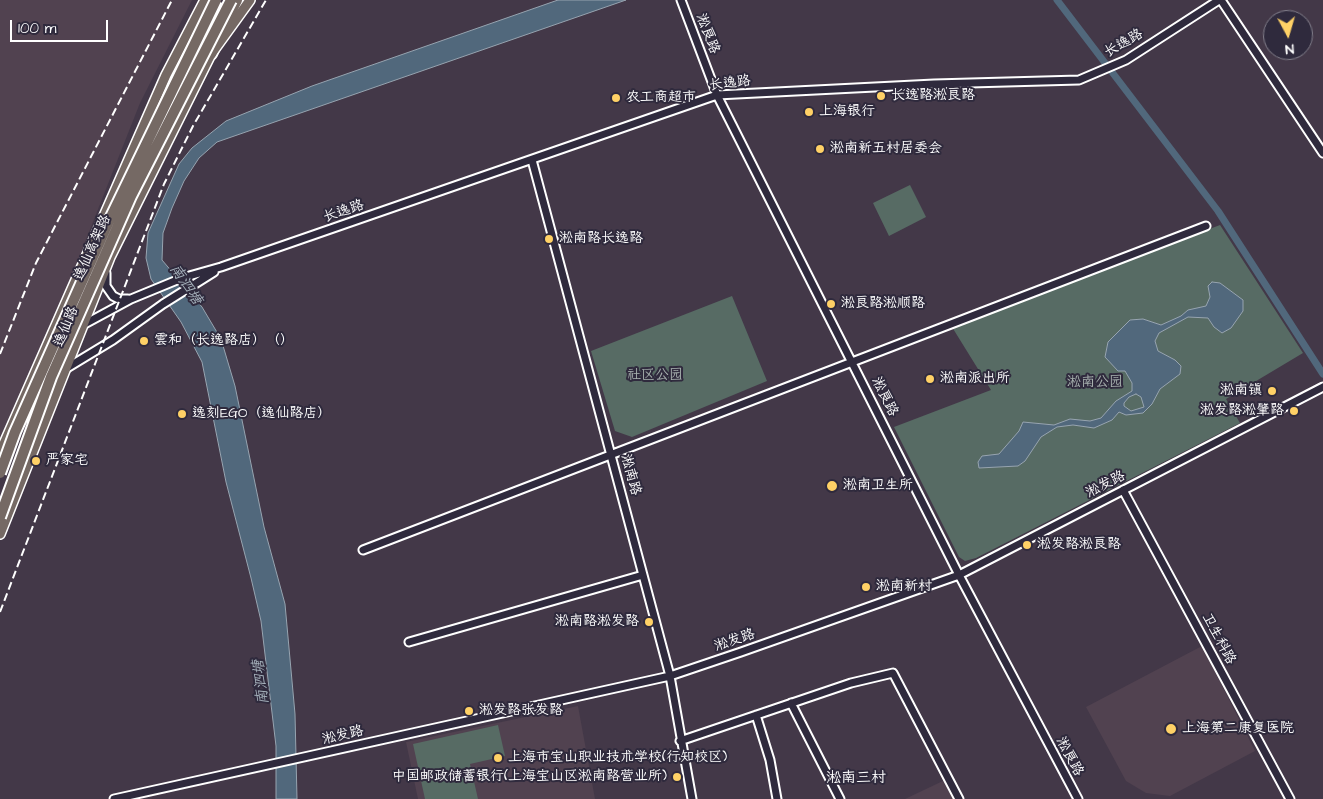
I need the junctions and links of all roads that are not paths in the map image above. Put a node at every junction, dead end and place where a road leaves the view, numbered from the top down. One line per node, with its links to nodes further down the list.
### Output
1 (205, 0): 17 (main road, 逸仙路)
2 (216, 0): 24 (highway, 逸仙高架路, bridge)
3 (230, 0): 8 (main road, 逸仙路); 26 (highway, 逸仙高架路, bridge)
4 (237, 0): 8 (highway)
5 (250, 0): 8 (main road, 逸仙路)
6 (680, 0): 9 (street, 淞良路)
7 (1220, 0): 9 (street, 长逸路); 10 (street)
8 (211, 54): 13 (main road, 逸仙路)
9 (717, 95): 11 (street, 长逸路); 18 (street, 淞良路)
10 (1323, 154)
11 (532, 160): 14 (street, 长逸路); 23 (street, 淞南路)
12 (1206, 226): 18 (street)
13 (108, 263): 15 (street); 16 (main road, 逸仙路)
14 (221, 267): 15 (street, 长逸路); 19 (street, 长逸路)
15 (131, 299): 16 (street, 长逸路)
16 (83, 325): 17 (street, 长逸路); 19 (main road, 逸仙路)
17 (50, 337): 21 (main road, 逸仙路)
18 (852, 361): 23 (street); 30 (street, 淞良路)
19 (64, 371): 21 (street, 长逸路); 27 (main road, 逸仙路)
20 (1323, 387): 25 (street, 淞发路)
21 (25, 393): 22 (main road, 逸仙路)
22 (0, 453)
23 (612, 456): 28 (street); 29 (street, 淞南路)
24 (0, 473)
25 (1123, 490): 30 (street, 淞发路); 42 (street, 卫生科路)
26 (0, 517)
27 (0, 534)
28 (362, 550)
29 (643, 575): 31 (street); 32 (street, 淞南路)
30 (959, 575): 32 (street, 淞发路); 41 (street, 淞良路)
31 (409, 642)
32 (670, 676): 35 (street, 淞南路); 36 (street, 淞发路)
33 (791, 703): 34 (street); 39 (street); 40 (street)
34 (756, 715): 35 (street); 38 (street)
35 (680, 741): 37 (street, 淞南路)
36 (114, 799)
37 (692, 799)
38 (777, 799)
39 (840, 799)
40 (959, 799)
41 (1078, 799)
42 (1290, 799)

